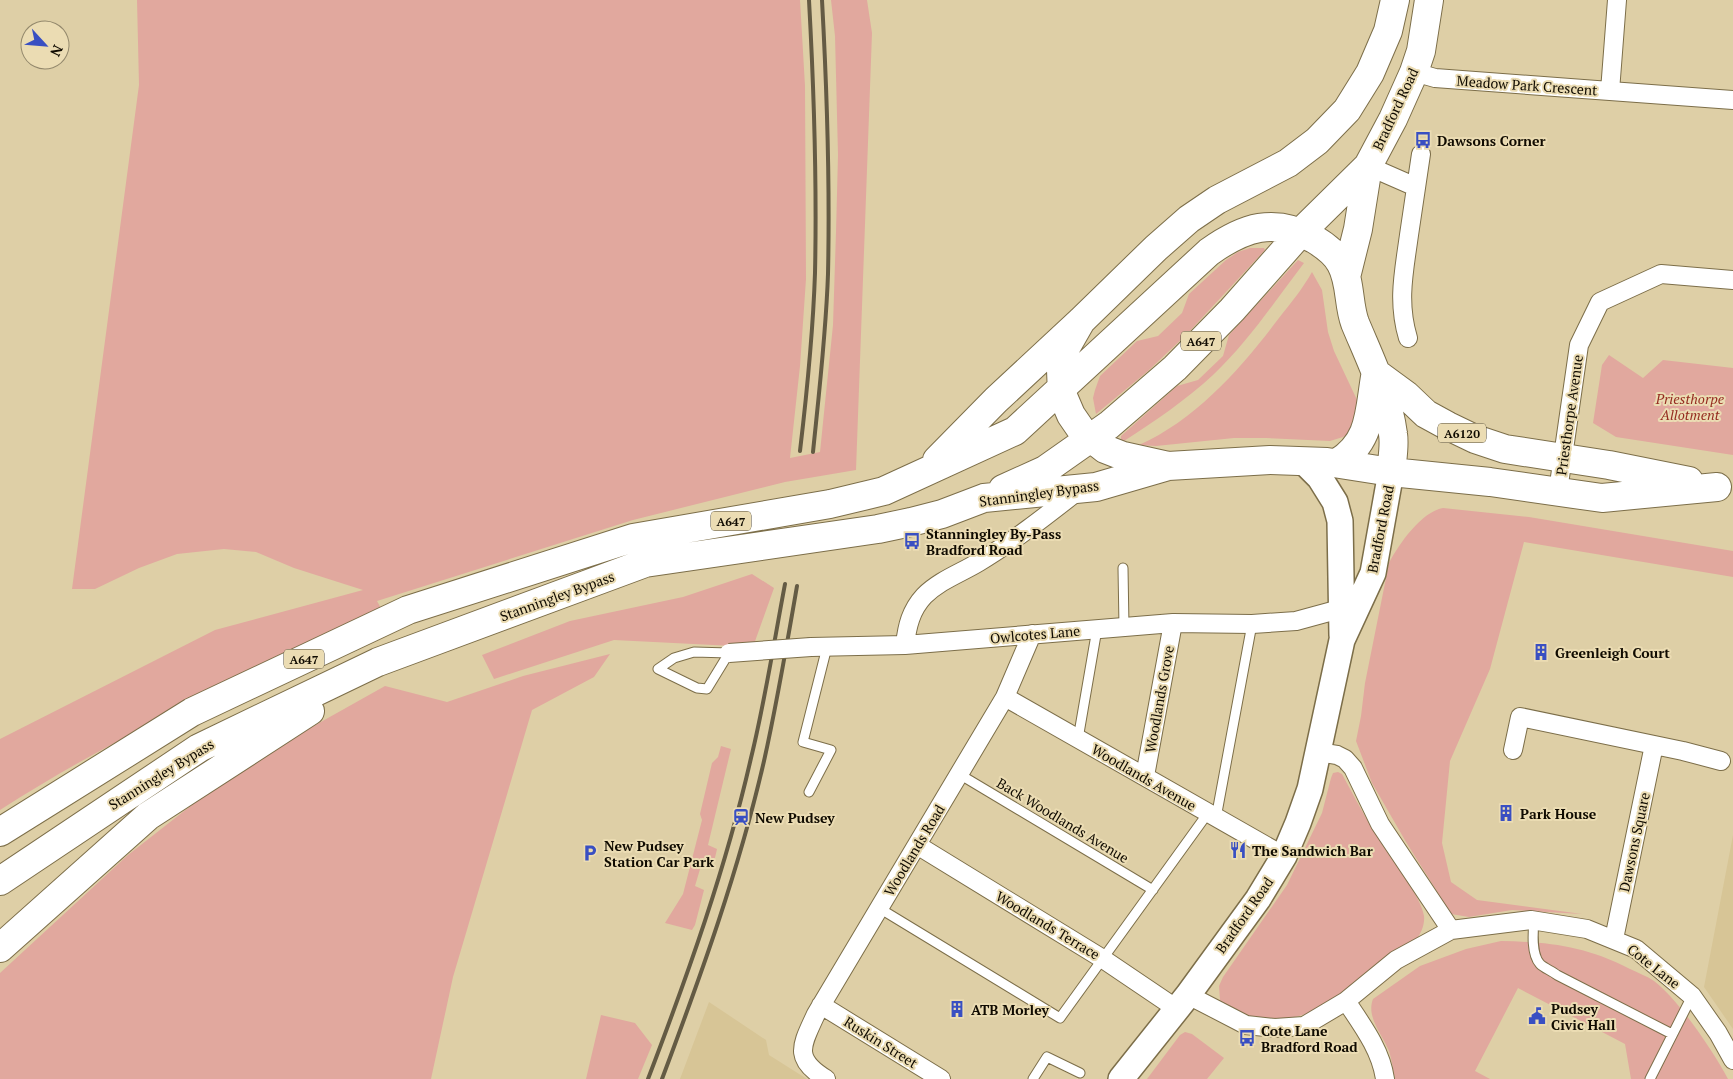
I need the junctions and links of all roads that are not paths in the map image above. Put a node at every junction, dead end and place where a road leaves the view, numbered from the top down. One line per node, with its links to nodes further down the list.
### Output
1 (1395, 0): 13 (highway, A647)
2 (1429, 0): 4 (highway, Bradford Road / A647)
3 (1617, 0): 5 (street, Meadow Park Crescent)
4 (1414, 72): 5 (street, Meadow Park Crescent); 8 (highway, Bradford Road / A647)
5 (1610, 91): 6 (street)
6 (1733, 100)
7 (1421, 154): 9 (street)
8 (1368, 166): 9 (street, Bradford Road); 10 (highway, A647); 11 (highway)
9 (1416, 187): 14 (street)
10 (1301, 232): 11 (highway); 16 (highway); 17 (highway, A647)
11 (1346, 277): 15 (highway)
12 (1733, 280): 18 (street, Priesthorpe Avenue)
13 (1081, 321): 16 (highway); 23 (highway, A647)
14 (1408, 338)
15 (1376, 373): 18 (highway, A6120); 20 (highway); 22 (highway)
16 (1062, 387): 17 (highway); 23 (highway)
17 (1090, 439): 21 (highway); 27 (highway, A647)
18 (1564, 458): 25 (highway, A6120); 26 (street, Priesthorpe Avenue)
19 (1303, 461): 20 (highway); 21 (highway); 29 (main road, Bradford Road)
20 (1337, 463): 22 (highway)
21 (1168, 466): 24 (highway, Stanningley Bypass / A647)
22 (1391, 472): 26 (highway, A6120); 36 (main road, Bradford Road)
23 (924, 473): 50 (highway, A647)
24 (1082, 488): 27 (highway, Stanningley Bypass / A647); 37 (street)
25 (1725, 488): 26 (highway, A6120)
26 (1558, 491)
27 (984, 498): 30 (highway, Stanningley Bypass / A647)
28 (1122, 568): 33 (lane)
29 (1340, 609): 32 (street, Owlcotes Lane); 36 (main road, Bradford Road)
30 (495, 619): 53 (highway, Stanningley Bypass / A647); 59 (highway)
31 (1173, 623): 32 (street, Owlcotes Lane); 33 (street, Owlcotes Lane); 47 (street, Woodlands Grove)
32 (1252, 624): 49 (lane)
33 (1124, 626): 34 (street, Owlcotes Lane)
34 (1097, 629): 35 (street, Owlcotes Lane); 41 (lane)
35 (1032, 634): 37 (street, Owlcotes Lane); 40 (street, Woodlands Road)
36 (1342, 640): 44 (main road, Bradford Road)
37 (905, 645): 38 (street, Owlcotes Lane)
38 (819, 647): 39 (street, Owlcotes Lane, bridge); 48 (lane)
39 (729, 653): 39 (lane)
40 (1005, 697): 41 (street, Woodlands Avenue); 46 (street, Woodlands Road)
41 (1078, 739): 47 (street, Woodlands Avenue)
42 (1654, 745): 43 (street); 45 (street); 58 (street, Dawsons Square)
43 (1513, 750)
44 (1318, 752): 52 (main road, Bradford Road); 57 (street)
45 (1721, 761)
46 (959, 774): 51 (street, Woodlands Road); 54 (lane, Back Woodlands Avenue)
47 (1145, 776): 49 (street, Woodlands Avenue)
48 (809, 792)
49 (1212, 815): 52 (street, Woodlands Avenue); 54 (lane)
50 (0, 832)
51 (917, 845): 55 (street, Woodlands Road); 60 (street, Woodlands Terrace)
52 (1284, 856): 63 (main road, Bradford Road)
53 (0, 880)
54 (1153, 890): 60 (lane)
55 (879, 908): 60 (lane); 64 (street, Woodlands Road)
56 (1534, 920): 57 (street, Cote Lane); 58 (street, Cote Lane); 65 (lane)
57 (1451, 930): 62 (street, Cote Lane)
58 (1614, 939): 61 (street, Cote Lane)
59 (0, 948)
60 (1103, 959): 63 (street, Woodlands Terrace)
61 (1692, 996): 65 (lane); 66 (street, Cote Lane)
62 (1346, 1001): 63 (street, Cote Lane); 72 (street)
63 (1182, 1002): 71 (main road, Bradford Road)
64 (821, 1005): 68 (street, Woodlands Road); 69 (street, Ruskin Street)
65 (1672, 1034): 73 (lane)
66 (1733, 1060)
67 (1080, 1073): 70 (lane)
68 (826, 1079)
69 (941, 1079)
70 (1033, 1079)
71 (1121, 1079)
72 (1385, 1079)
73 (1650, 1079)

